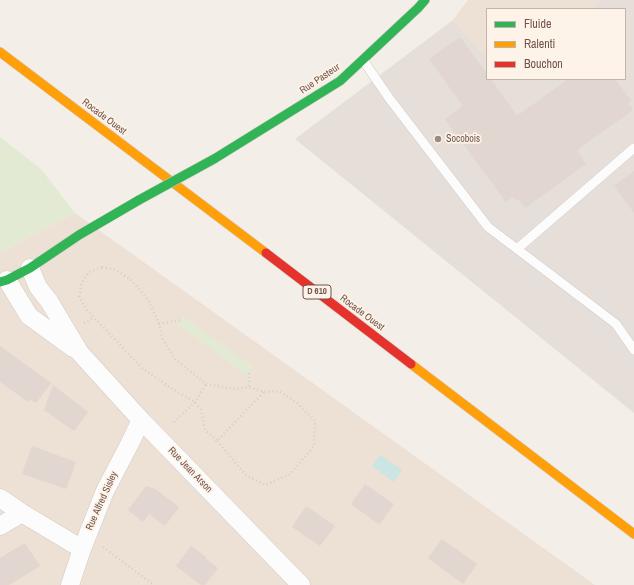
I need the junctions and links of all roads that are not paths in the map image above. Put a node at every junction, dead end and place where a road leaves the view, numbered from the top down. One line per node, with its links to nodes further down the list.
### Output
1 (425, 0): 3 (main road, Rue Pasteur)
2 (0, 52): 14 (main road, Rocade Ouest / D 610)
3 (363, 60): 5 (lane); 6 (main road, Rue Pasteur, bridge)
4 (634, 148): 5 (lane)
5 (518, 249): 8 (lane)
6 (30, 268): 7 (main road, Rue Pasteur); 9 (street, Rue Jean Arson)
7 (3, 281): 9 (street, Rue Jean Arson)
8 (634, 350)
9 (80, 353): 10 (street, Rue Jean Arson)
10 (141, 420): 15 (street, Rue Alfred Sisley); 17 (street, Rue Jean Arson)
11 (0, 498): 12 (street)
12 (22, 513): 13 (street); 15 (street)
13 (0, 526)
14 (634, 534)
15 (85, 542): 16 (street, Rue Alfred Sisley)
16 (70, 585)
17 (301, 585)

